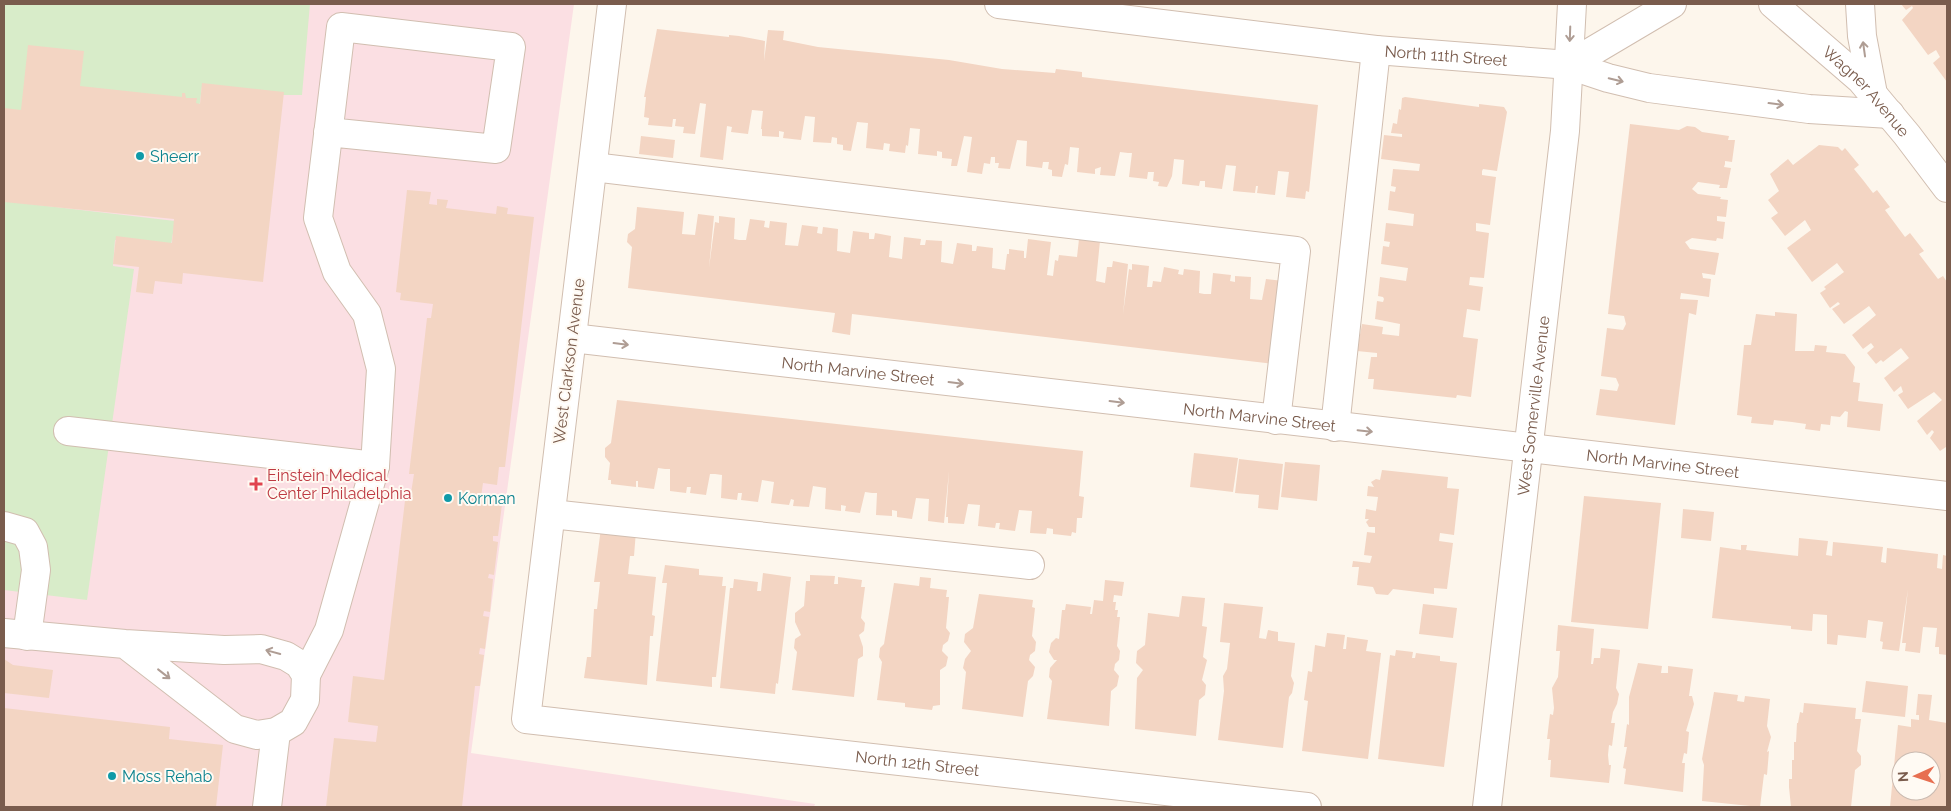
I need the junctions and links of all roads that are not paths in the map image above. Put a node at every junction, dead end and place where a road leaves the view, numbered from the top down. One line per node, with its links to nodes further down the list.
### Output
1 (612, 4): 11 (street, West Clarkson Avenue)
2 (999, 4): 7 (street, North 11th Street)
3 (1572, 4): 8 (street, West Somerville Avenue, one-way to 8)
4 (1672, 4): 8 (street)
5 (1773, 4): 9 (street, Wagner Avenue)
6 (1860, 4): 9 (street, one-way to 6)
7 (1376, 50): 8 (street, North 11th Street); 15 (street)
8 (1570, 65): 9 (street, North 11th Street, one-way to 9); 17 (street, West Somerville Avenue)
9 (1882, 104): 12 (street, Wagner Avenue)
10 (328, 132): 10 (street); 18 (street)
11 (592, 167): 13 (street, West Clarkson Avenue); 14 (street)
12 (1947, 188)
13 (572, 338): 14 (street, North Marvine Street, one-way to 14); 20 (street, West Clarkson Avenue)
14 (1276, 420): 15 (street, North Marvine Street)
15 (1335, 427): 17 (street, North Marvine Street, one-way to 17)
16 (68, 431): 18 (street)
17 (1528, 449): 19 (street, North Marvine Street); 30 (street, West Somerville Avenue)
18 (375, 466): 25 (street)
19 (1947, 496)
20 (551, 514): 22 (street); 26 (street, West Clarkson Avenue)
21 (4, 526): 23 (street)
22 (1030, 565)
23 (15, 635): 24 (street)
24 (125, 644): 25 (street, one-way to 24); 27 (street, one-way to 27)
25 (306, 675): 27 (street)
26 (526, 718): 29 (street, North 12th Street)
27 (276, 732): 28 (street)
28 (267, 807)
29 (1307, 807)
30 (1487, 807)

